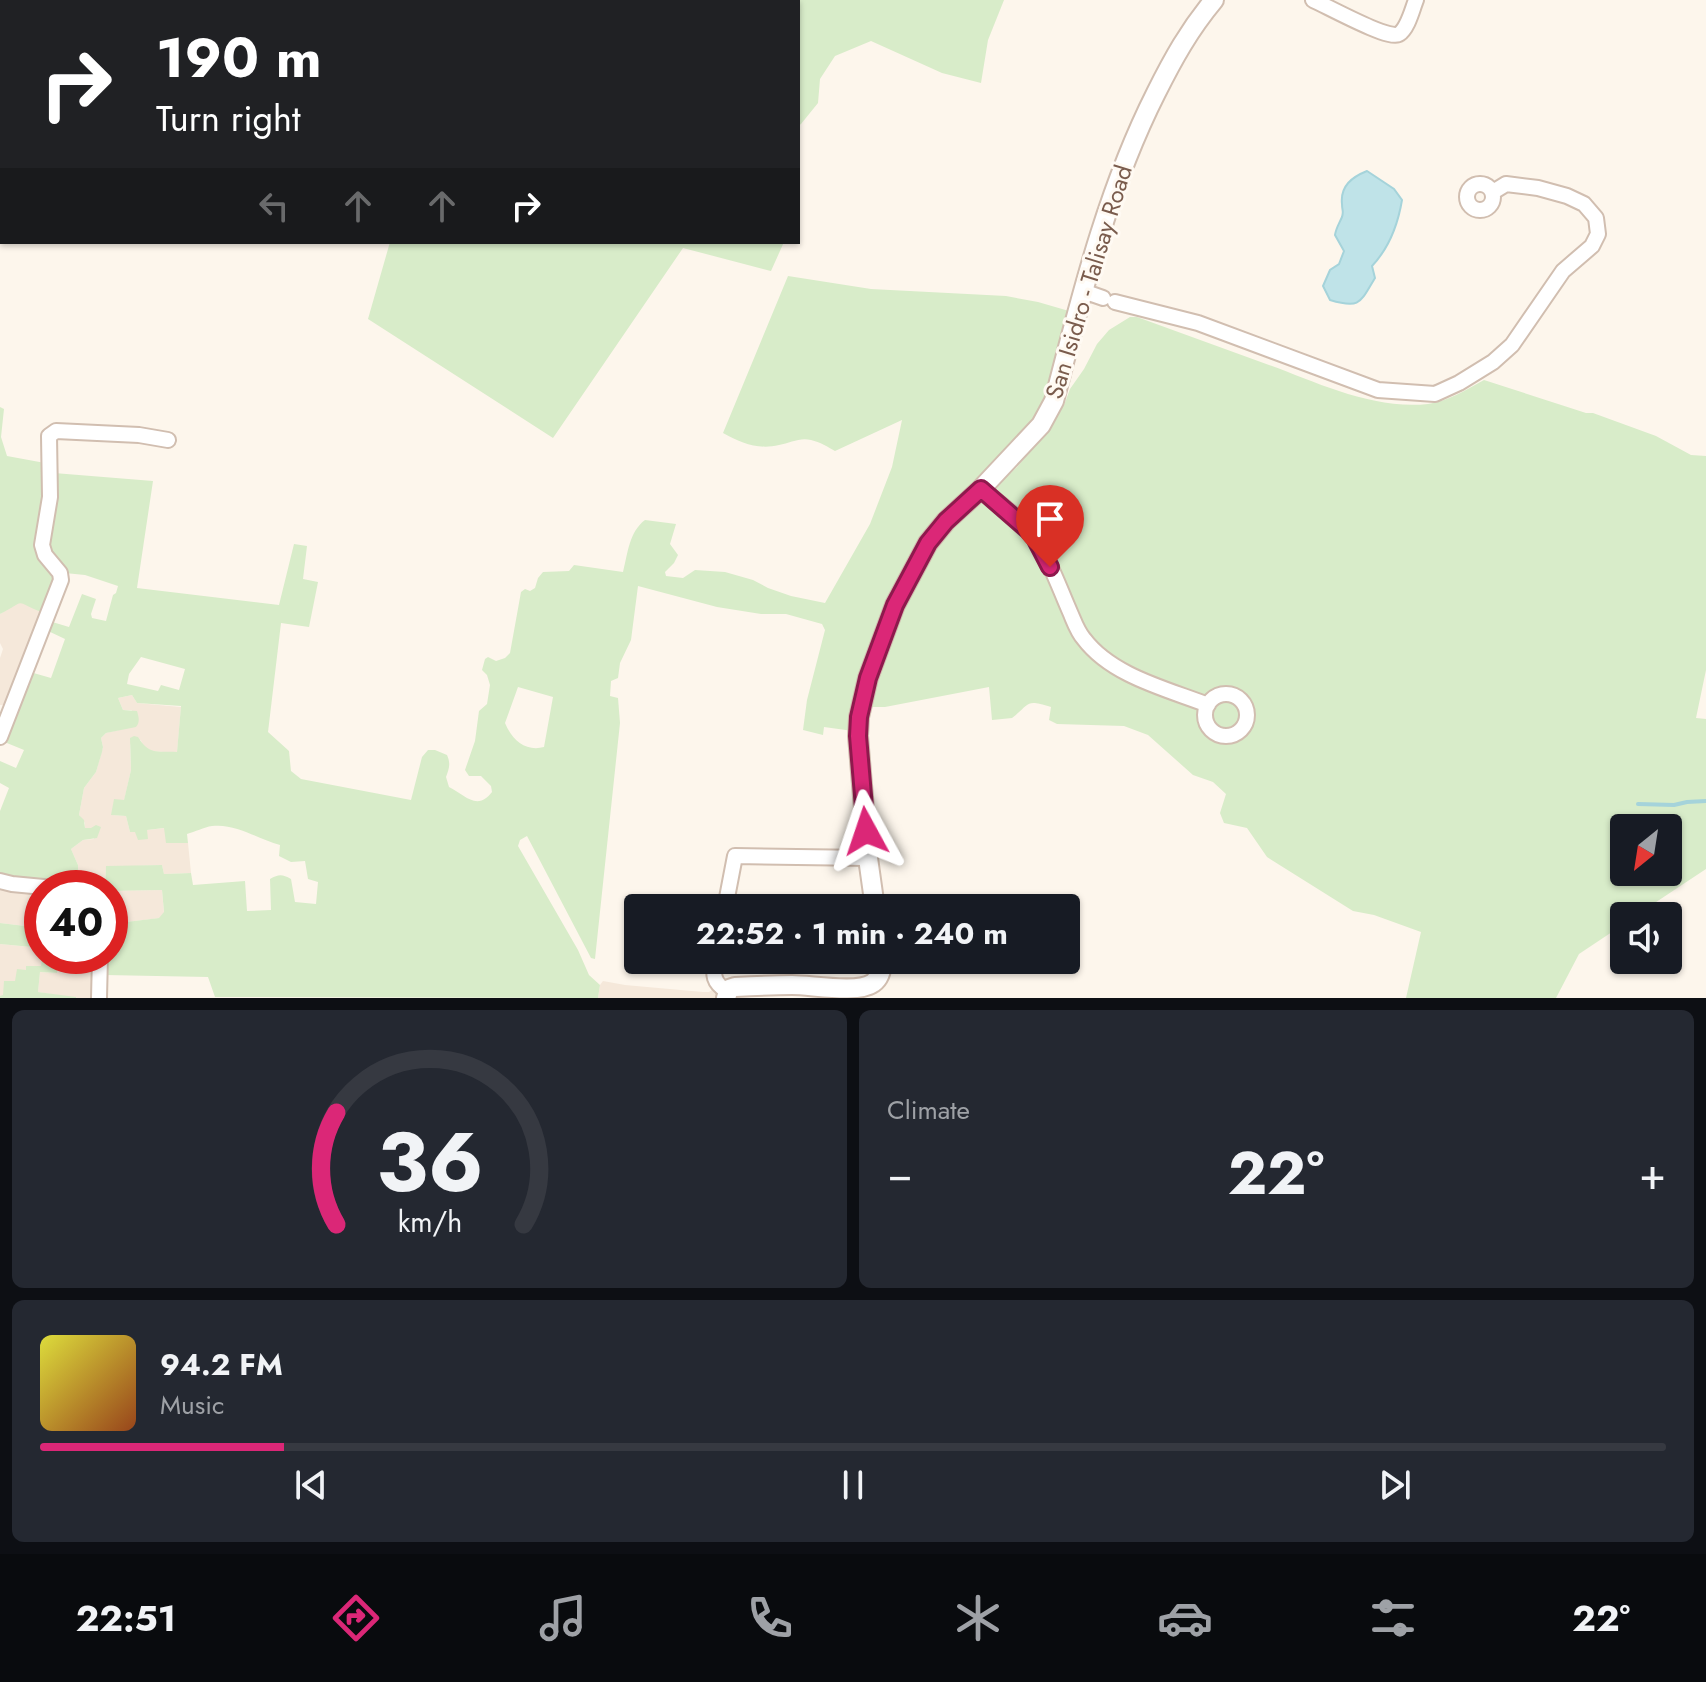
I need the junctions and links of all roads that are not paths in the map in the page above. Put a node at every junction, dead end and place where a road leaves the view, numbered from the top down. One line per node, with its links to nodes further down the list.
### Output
1 (1214, 0): 5 (street, San Isidro - Talisay Road)
2 (1313, 0): 3 (street)
3 (1416, 0)
4 (1493, 192): 5 (street)
5 (1083, 291): 7 (street, San Isidro - Talisay Road)
6 (168, 440): 9 (street)
7 (981, 489): 8 (street); 10 (street, San Isidro - Talisay Road)
8 (1208, 705)
9 (0, 737)
10 (868, 858): 13 (street); 14 (street, San Isidro - Talisay Road)
11 (0, 881): 12 (street)
12 (24, 885)
13 (728, 894)
14 (873, 894)
15 (100, 974): 19 (street)
16 (713, 974): 18 (street)
17 (880, 974): 18 (street)
18 (726, 995)
19 (99, 998)

